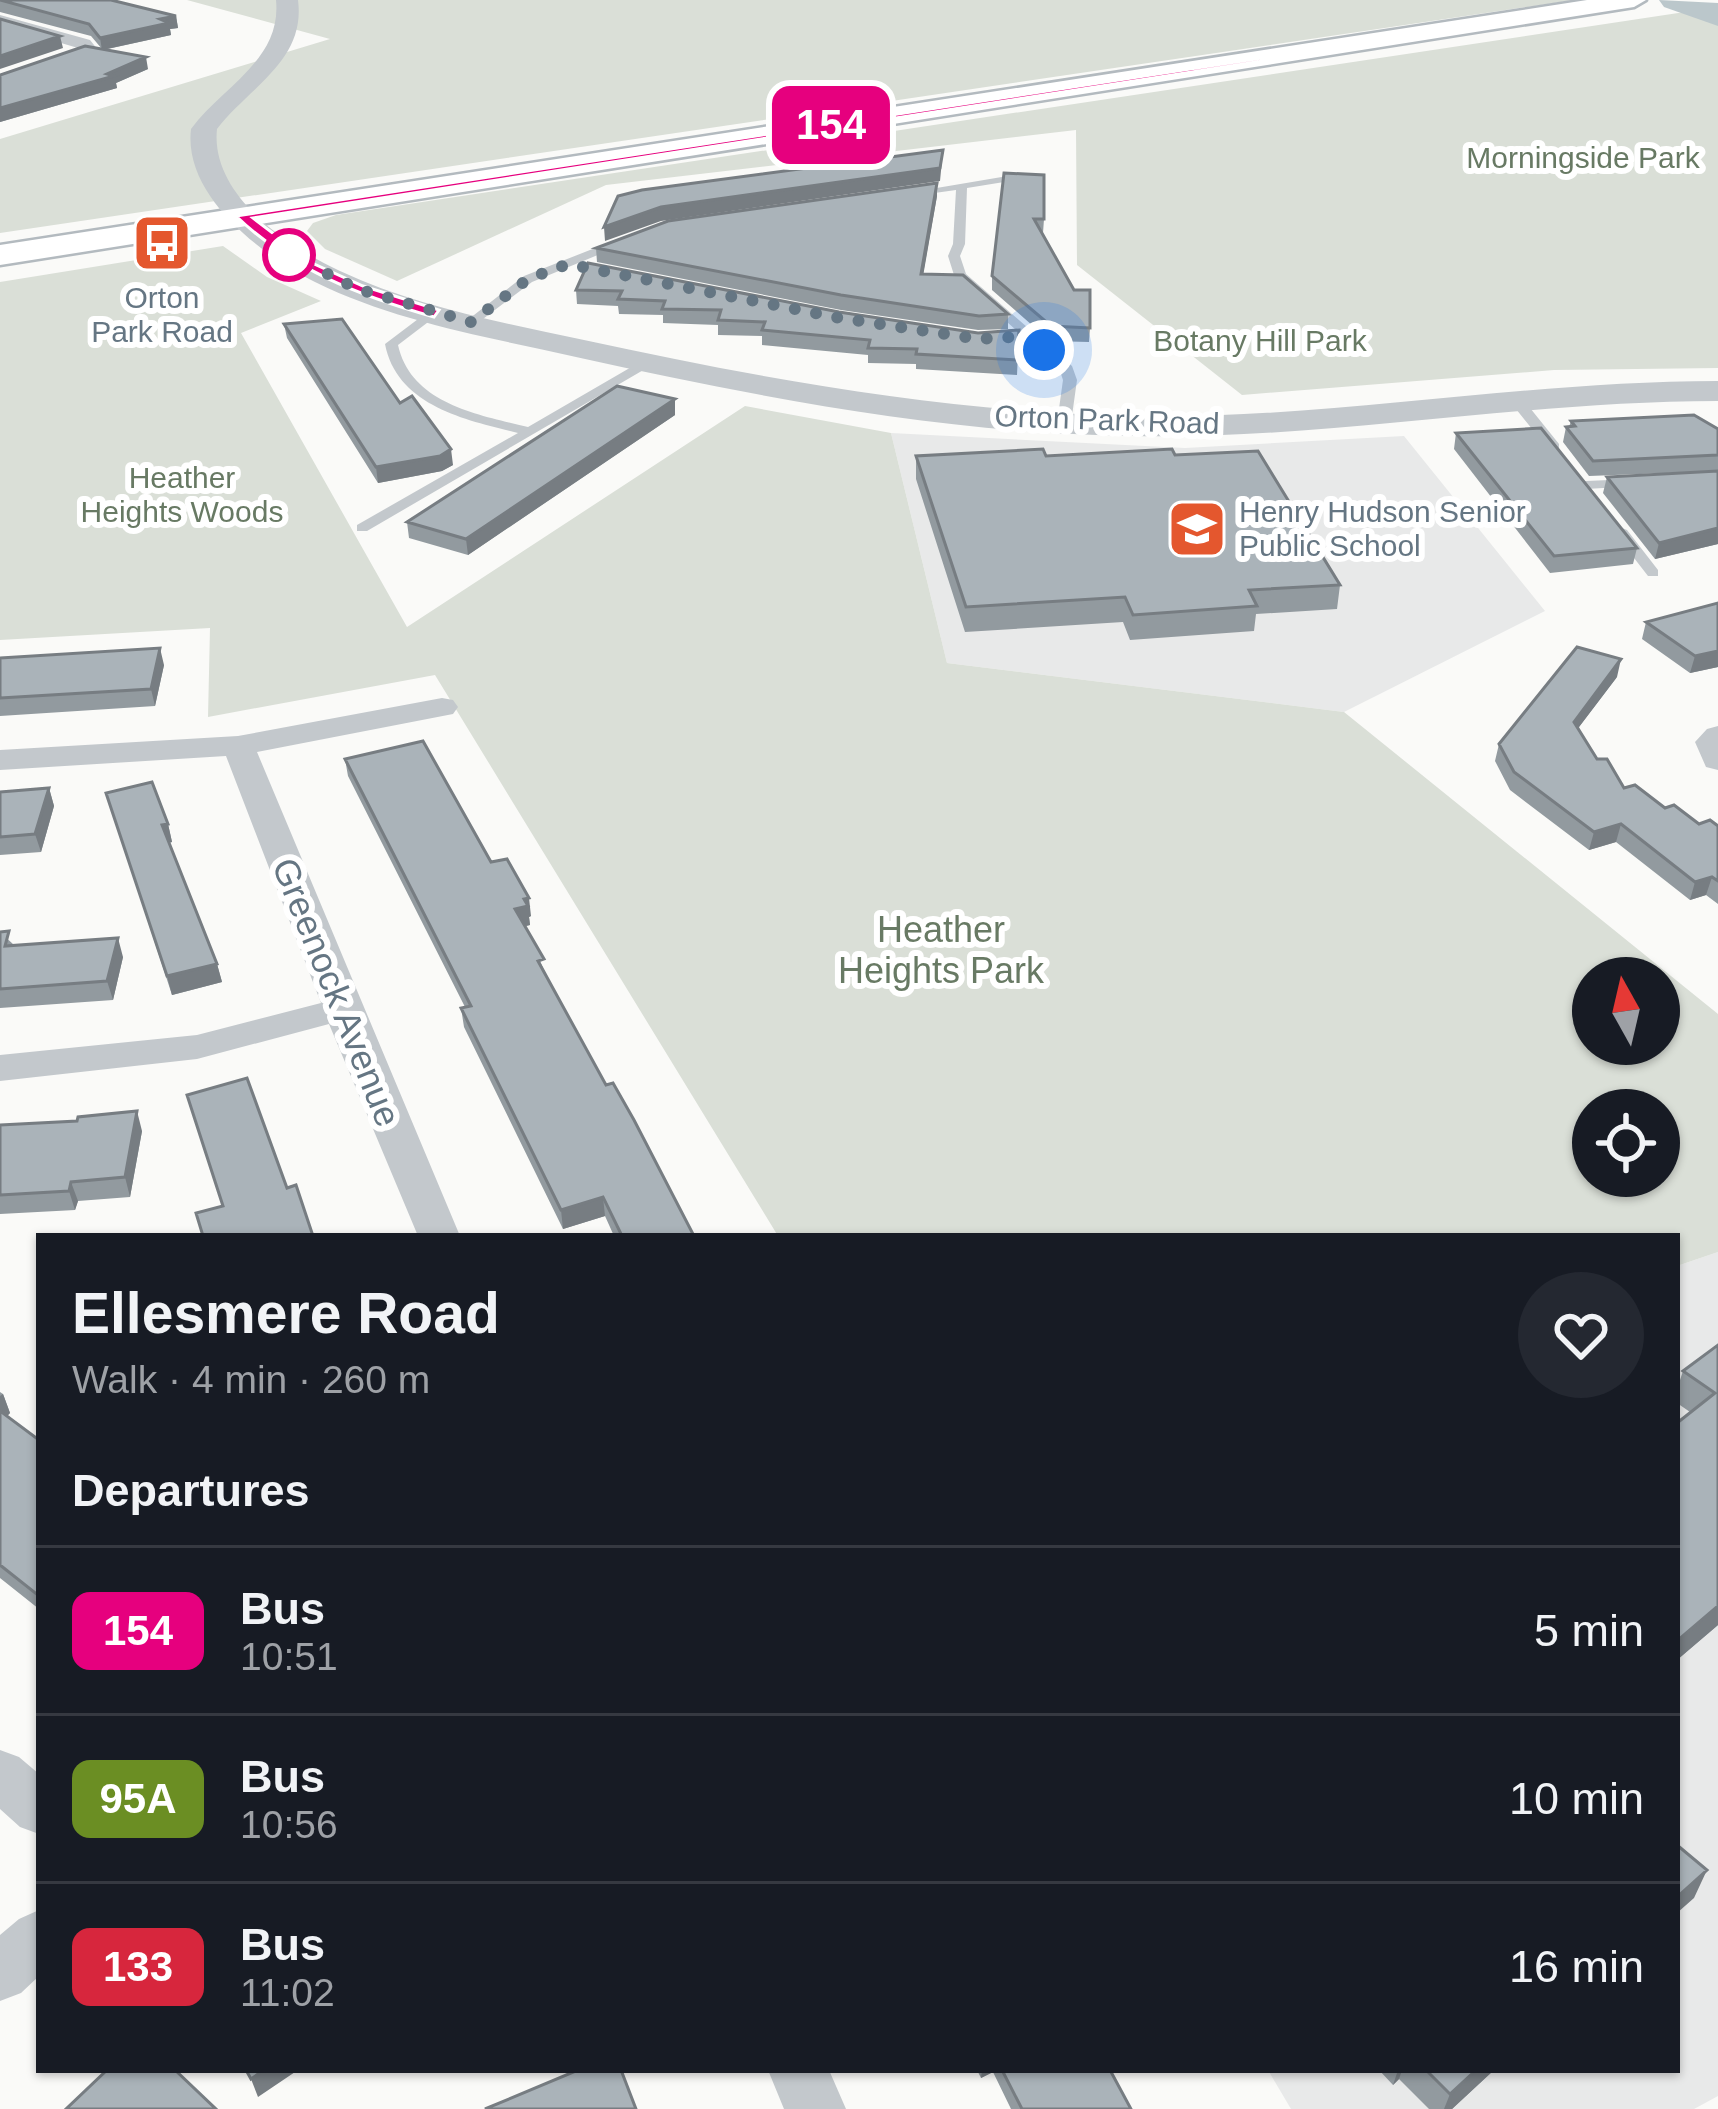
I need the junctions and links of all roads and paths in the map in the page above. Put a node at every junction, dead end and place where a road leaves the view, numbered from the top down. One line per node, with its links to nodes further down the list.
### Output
1 (287, 0): 8 (street, Orton Park Road)
2 (1634, 0): 8 (main road)
3 (0, 20): 4 (street)
4 (0, 80)
5 (1019, 177): 6 (lane)
6 (962, 186): 7 (lane); 15 (lane)
7 (895, 195)
8 (242, 216): 10 (main road); 13 (street, Orton Park Road)
9 (640, 235): 11 (lane)
10 (0, 255)
11 (568, 264): 12 (lane); 14 (lane)
12 (591, 268)
13 (434, 313): 14 (street, Orton Park Road); 21 (lane)
14 (471, 322): 17 (street, Orton Park Road)
15 (1027, 336): 16 (lane); 20 (lane)
16 (1005, 338)
17 (645, 365): 20 (street, Orton Park Road); 21 (lane)
18 (1718, 391): 19 (street, Orton Park Road)
19 (1517, 401): 20 (street, Orton Park Road); 22 (lane)
20 (1064, 423)
21 (528, 430): 26 (lane)
22 (1577, 474): 23 (lane); 24 (lane)
23 (1652, 482)
24 (1599, 503)
25 (1612, 520): 27 (lane)
26 (362, 528)
27 (1653, 573)
28 (442, 706): 30 (street)
29 (1718, 736): 32 (street)
30 (238, 746): 31 (street); 33 (street, Greenock Avenue)
31 (0, 760)
32 (1718, 760)
33 (342, 1009): 34 (street); 35 (street, Greenock Avenue)
34 (0, 1068)
35 (438, 1233)
36 (0, 1774): 37 (street)
37 (36, 1805)
38 (36, 1941): 39 (street)
39 (0, 1973)
40 (799, 2073): 41 (street)
41 (815, 2109)

